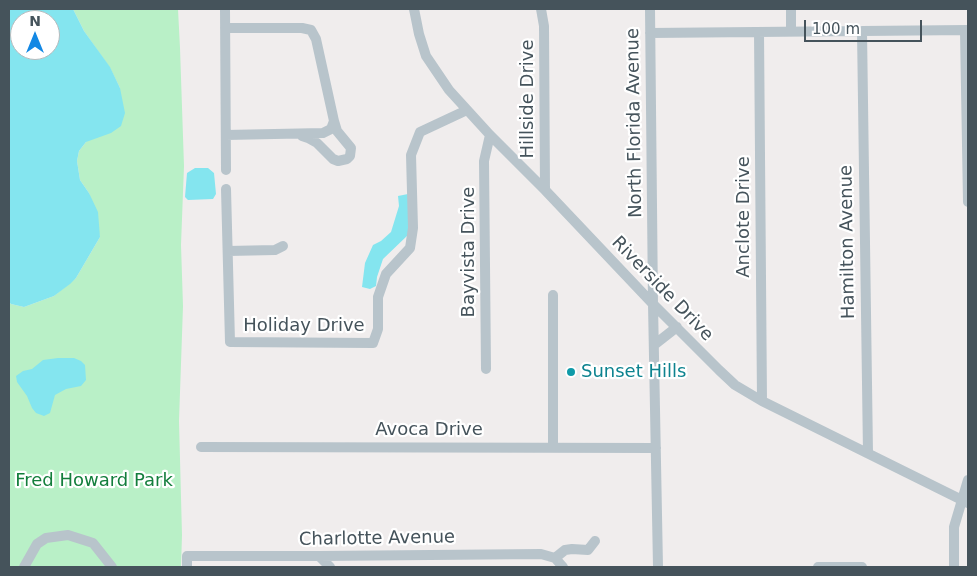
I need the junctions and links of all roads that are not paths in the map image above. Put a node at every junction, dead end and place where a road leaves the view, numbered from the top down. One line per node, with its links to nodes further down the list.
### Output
1 (225, 9): 6 (street)
2 (414, 9): 12 (street, Riverside Drive)
3 (541, 9): 19 (street, Hillside Drive)
4 (650, 9): 11 (street, North Florida Avenue)
5 (791, 9): 9 (street)
6 (225, 28): 13 (street); 15 (street)
7 (862, 30): 8 (street); 9 (street); 32 (street, Hamilton Avenue)
8 (967, 30): 20 (street)
9 (791, 31): 10 (street)
10 (759, 32): 11 (street); 28 (street, Anclote Drive)
11 (650, 33): 24 (street, North Florida Avenue)
12 (467, 110): 16 (street, Riverside Drive); 22 (street, Holiday Drive)
13 (334, 121): 14 (street); 14 (street)
14 (290, 134): 15 (street)
15 (226, 135): 17 (street)
16 (490, 135): 19 (street, Riverside Drive); 27 (street, Bayvista Drive)
17 (226, 170)
18 (226, 189): 22 (street, Holiday Drive)
19 (545, 190): 24 (street, Riverside Drive)
20 (968, 202)
21 (283, 246): 22 (street)
22 (228, 252)
23 (554, 295): 29 (street)
24 (653, 304): 25 (street, Riverside Drive); 26 (street, North Florida Avenue)
25 (677, 328): 26 (street); 28 (street, Riverside Drive)
26 (654, 345): 31 (street, North Florida Avenue)
27 (486, 369)
28 (762, 401): 32 (street, Riverside Drive)
29 (552, 446): 30 (street, Avoca Drive); 31 (street, Avoca Drive)
30 (201, 447)
31 (656, 448): 43 (street, North Florida Avenue)
32 (868, 453): 34 (street, Riverside Drive)
33 (968, 480): 34 (street)
34 (966, 502): 46 (street)
35 (595, 541): 37 (street)
36 (320, 556): 37 (street, Charlotte Avenue); 40 (street, Charlotte Avenue); 41 (street)
37 (555, 558): 42 (street)
38 (24, 567): 39 (street)
39 (112, 567)
40 (188, 567)
41 (330, 567)
42 (563, 567)
43 (658, 567)
44 (818, 567): 45 (street)
45 (862, 567)
46 (954, 567)

